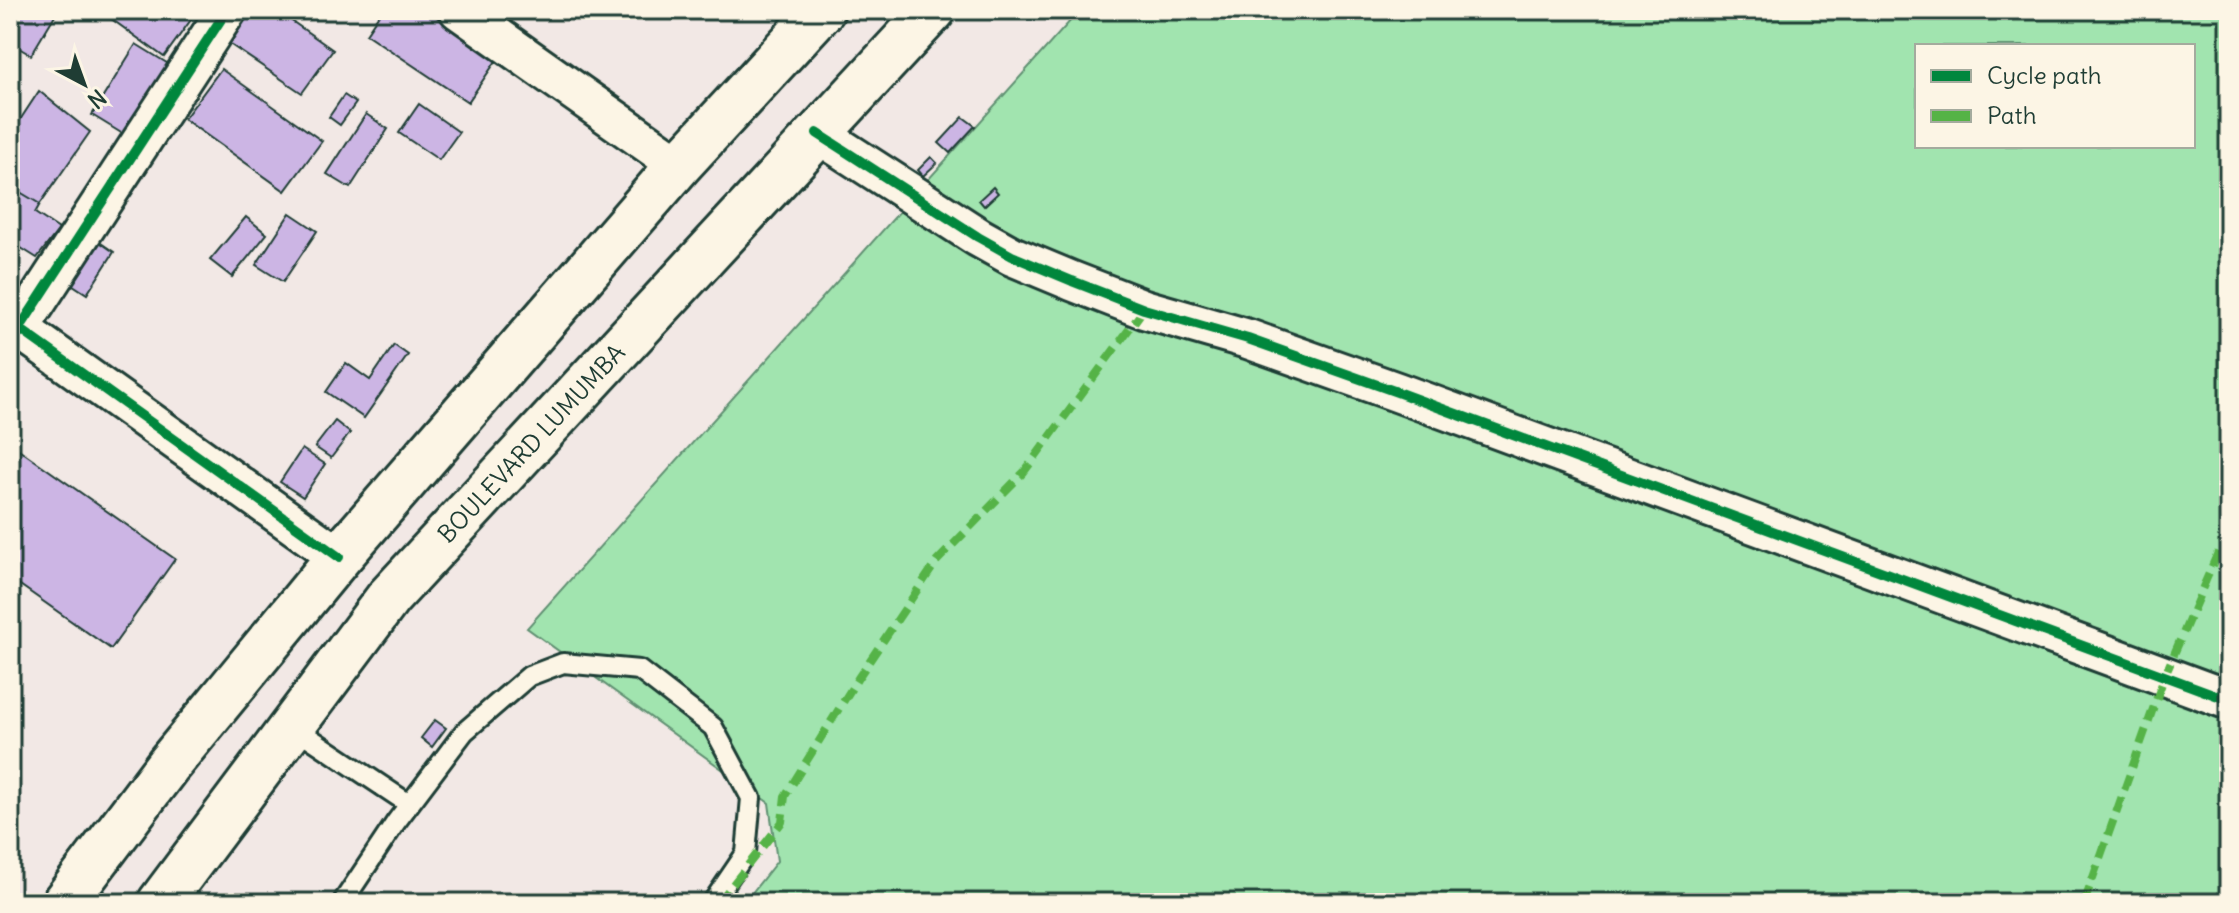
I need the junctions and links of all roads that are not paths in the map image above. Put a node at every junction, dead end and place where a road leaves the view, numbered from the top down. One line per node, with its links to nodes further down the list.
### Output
1 (227, 10): 7 (street)
2 (459, 10): 6 (street)
3 (822, 10): 6 (highway)
4 (933, 10): 5 (highway, BOULEVARD LUMUMBA)
5 (817, 133): 9 (street); 10 (highway, BOULEVARD LUMUMBA)
6 (679, 165): 8 (highway)
7 (15, 326): 8 (street)
8 (339, 557): 12 (highway)
9 (2229, 700)
10 (291, 725): 11 (lane); 13 (highway, BOULEVARD LUMUMBA)
11 (409, 804): 14 (lane); 15 (lane)
12 (64, 903)
13 (160, 903)
14 (342, 903)
15 (712, 903)

